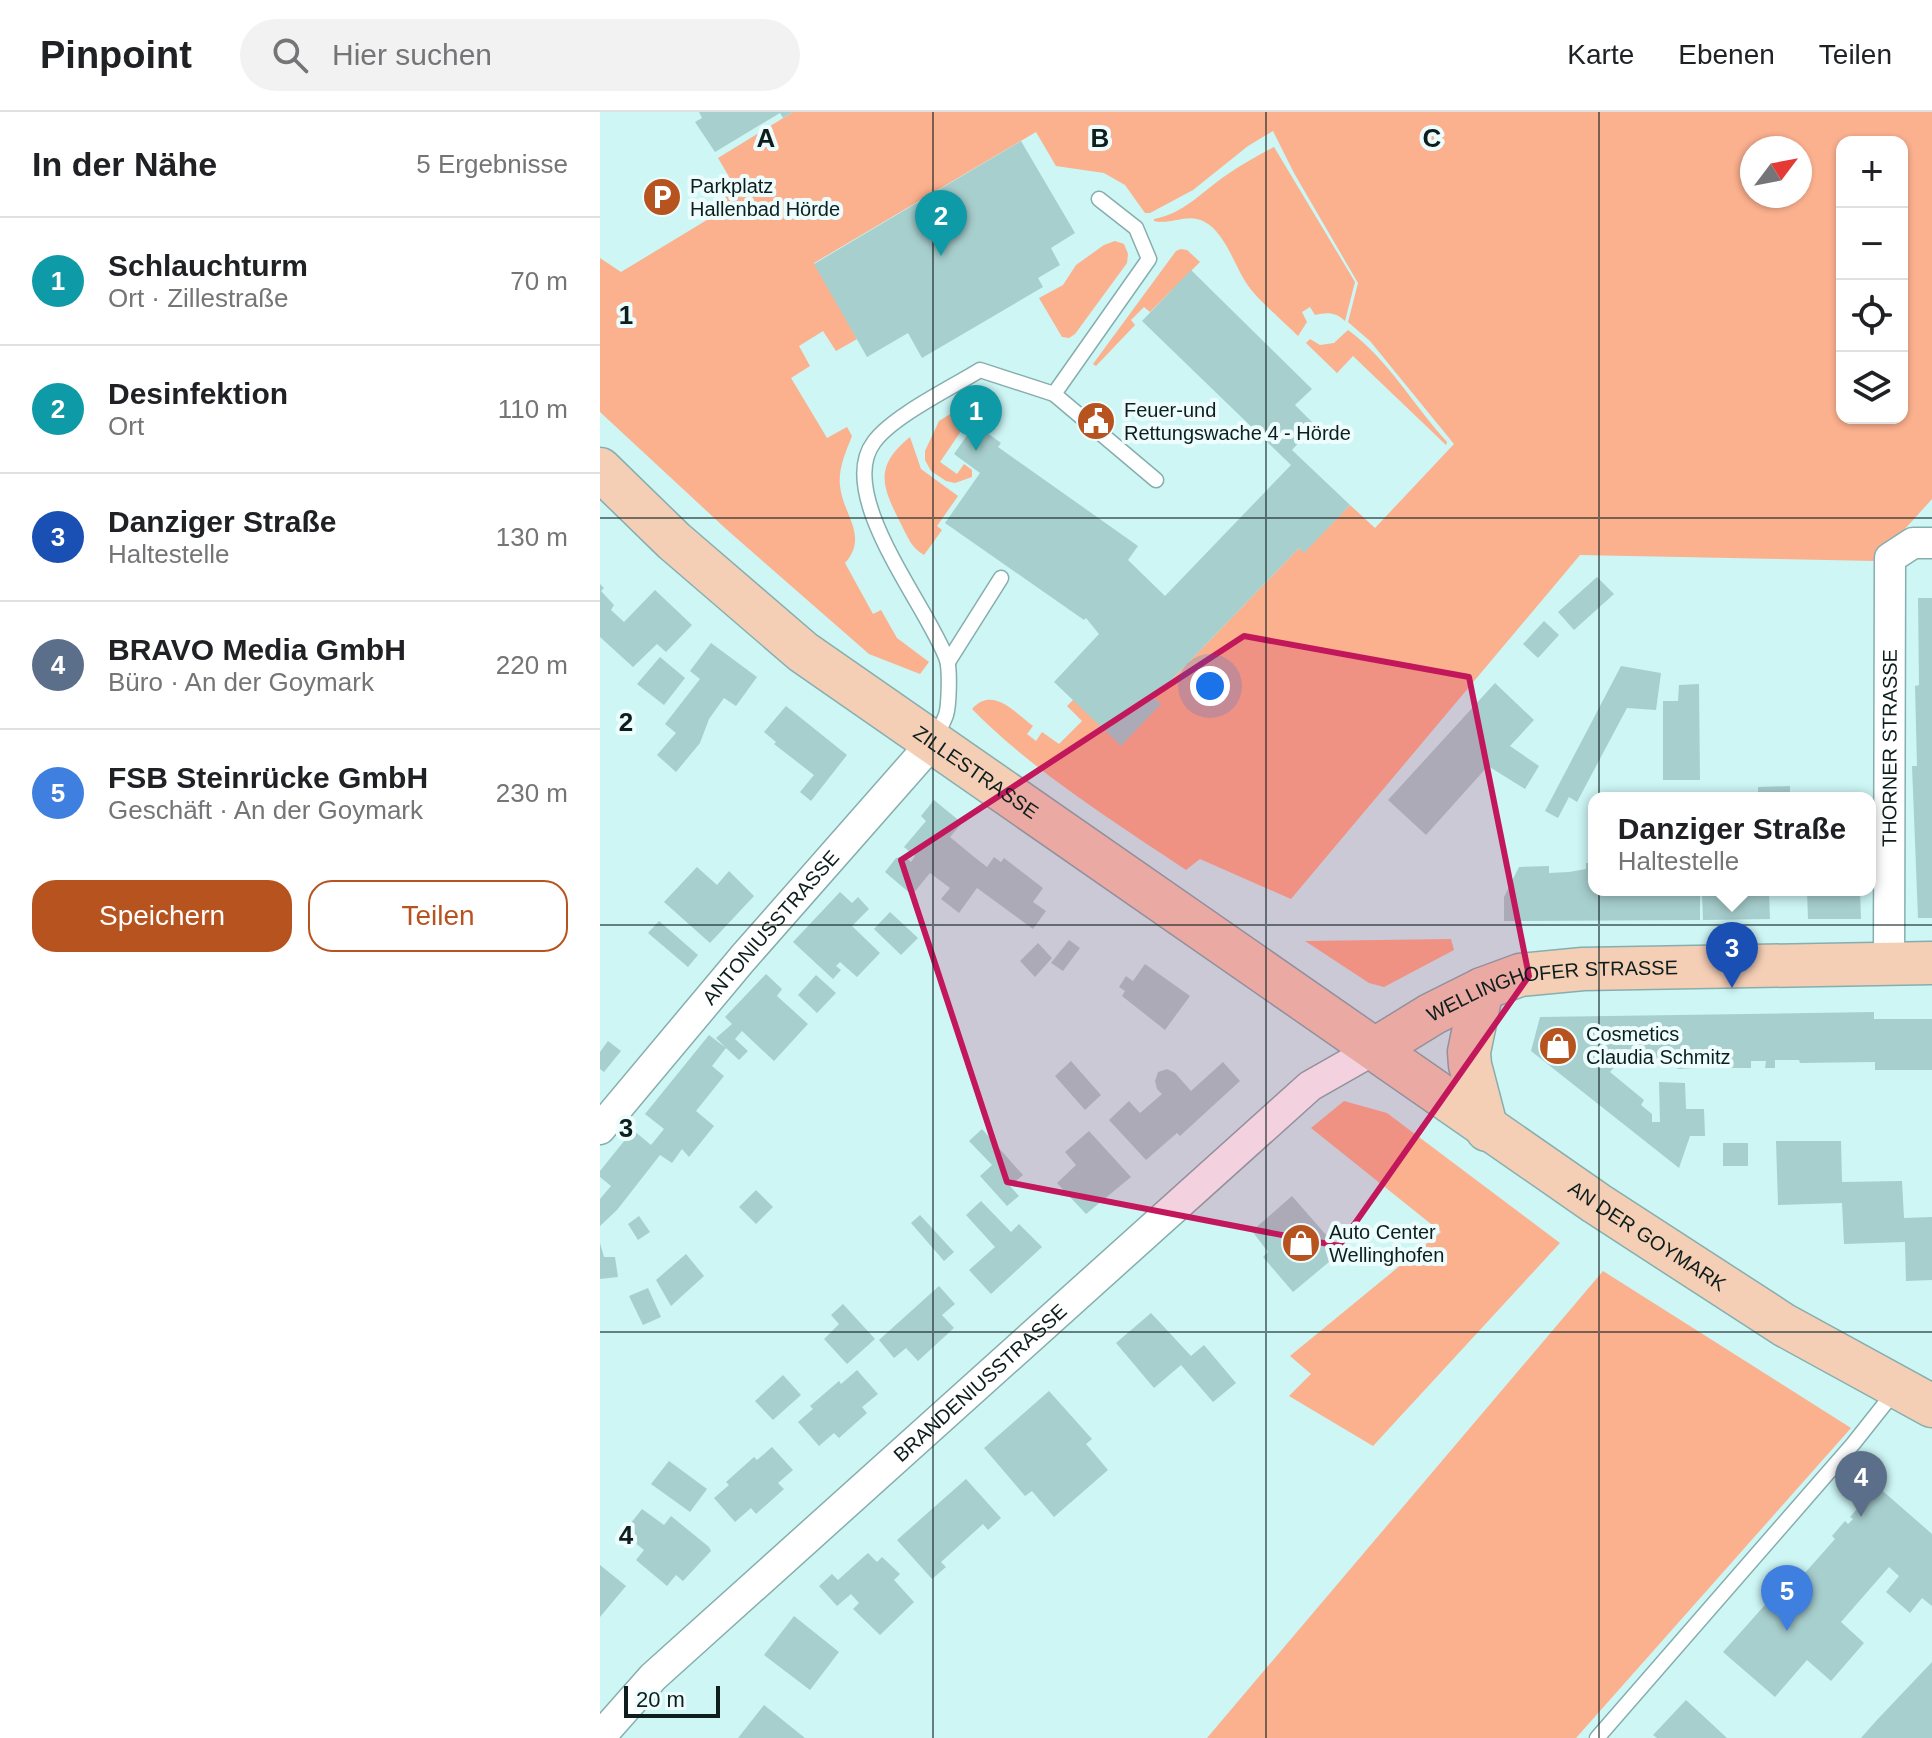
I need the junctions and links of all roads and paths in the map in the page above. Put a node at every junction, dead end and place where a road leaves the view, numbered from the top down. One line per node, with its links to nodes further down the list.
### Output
1 (1099, 199): 2 (lane)
2 (1054, 394): 4 (lane); 7 (lane)
3 (600, 469): 8 (main road, ZILLESTRASSE)
4 (1156, 480)
5 (1923, 543): 10 (street, THORNER STRASSE)
6 (1001, 578): 7 (lane)
7 (948, 662): 8 (lane)
8 (933, 742): 12 (main road, ZILLESTRASSE); 13 (street, ANTONIUSSTRASSE)
9 (1932, 963): 10 (main road, WELLINGHOFER STRASSE)
10 (1889, 964): 11 (main road, WELLINGHOFER STRASSE)
11 (1482, 989): 12 (main road, WELLINGHOFER STRASSE); 14 (main road)
12 (1375, 1049): 14 (main road, AN DER GOYMARK); 17 (street, BRANDENIUSSTRASSE)
13 (604, 1117)
14 (1487, 1130): 15 (main road, AN DER GOYMARK)
15 (1915, 1397): 16 (lane)
16 (1606, 1735)
17 (600, 1737)

